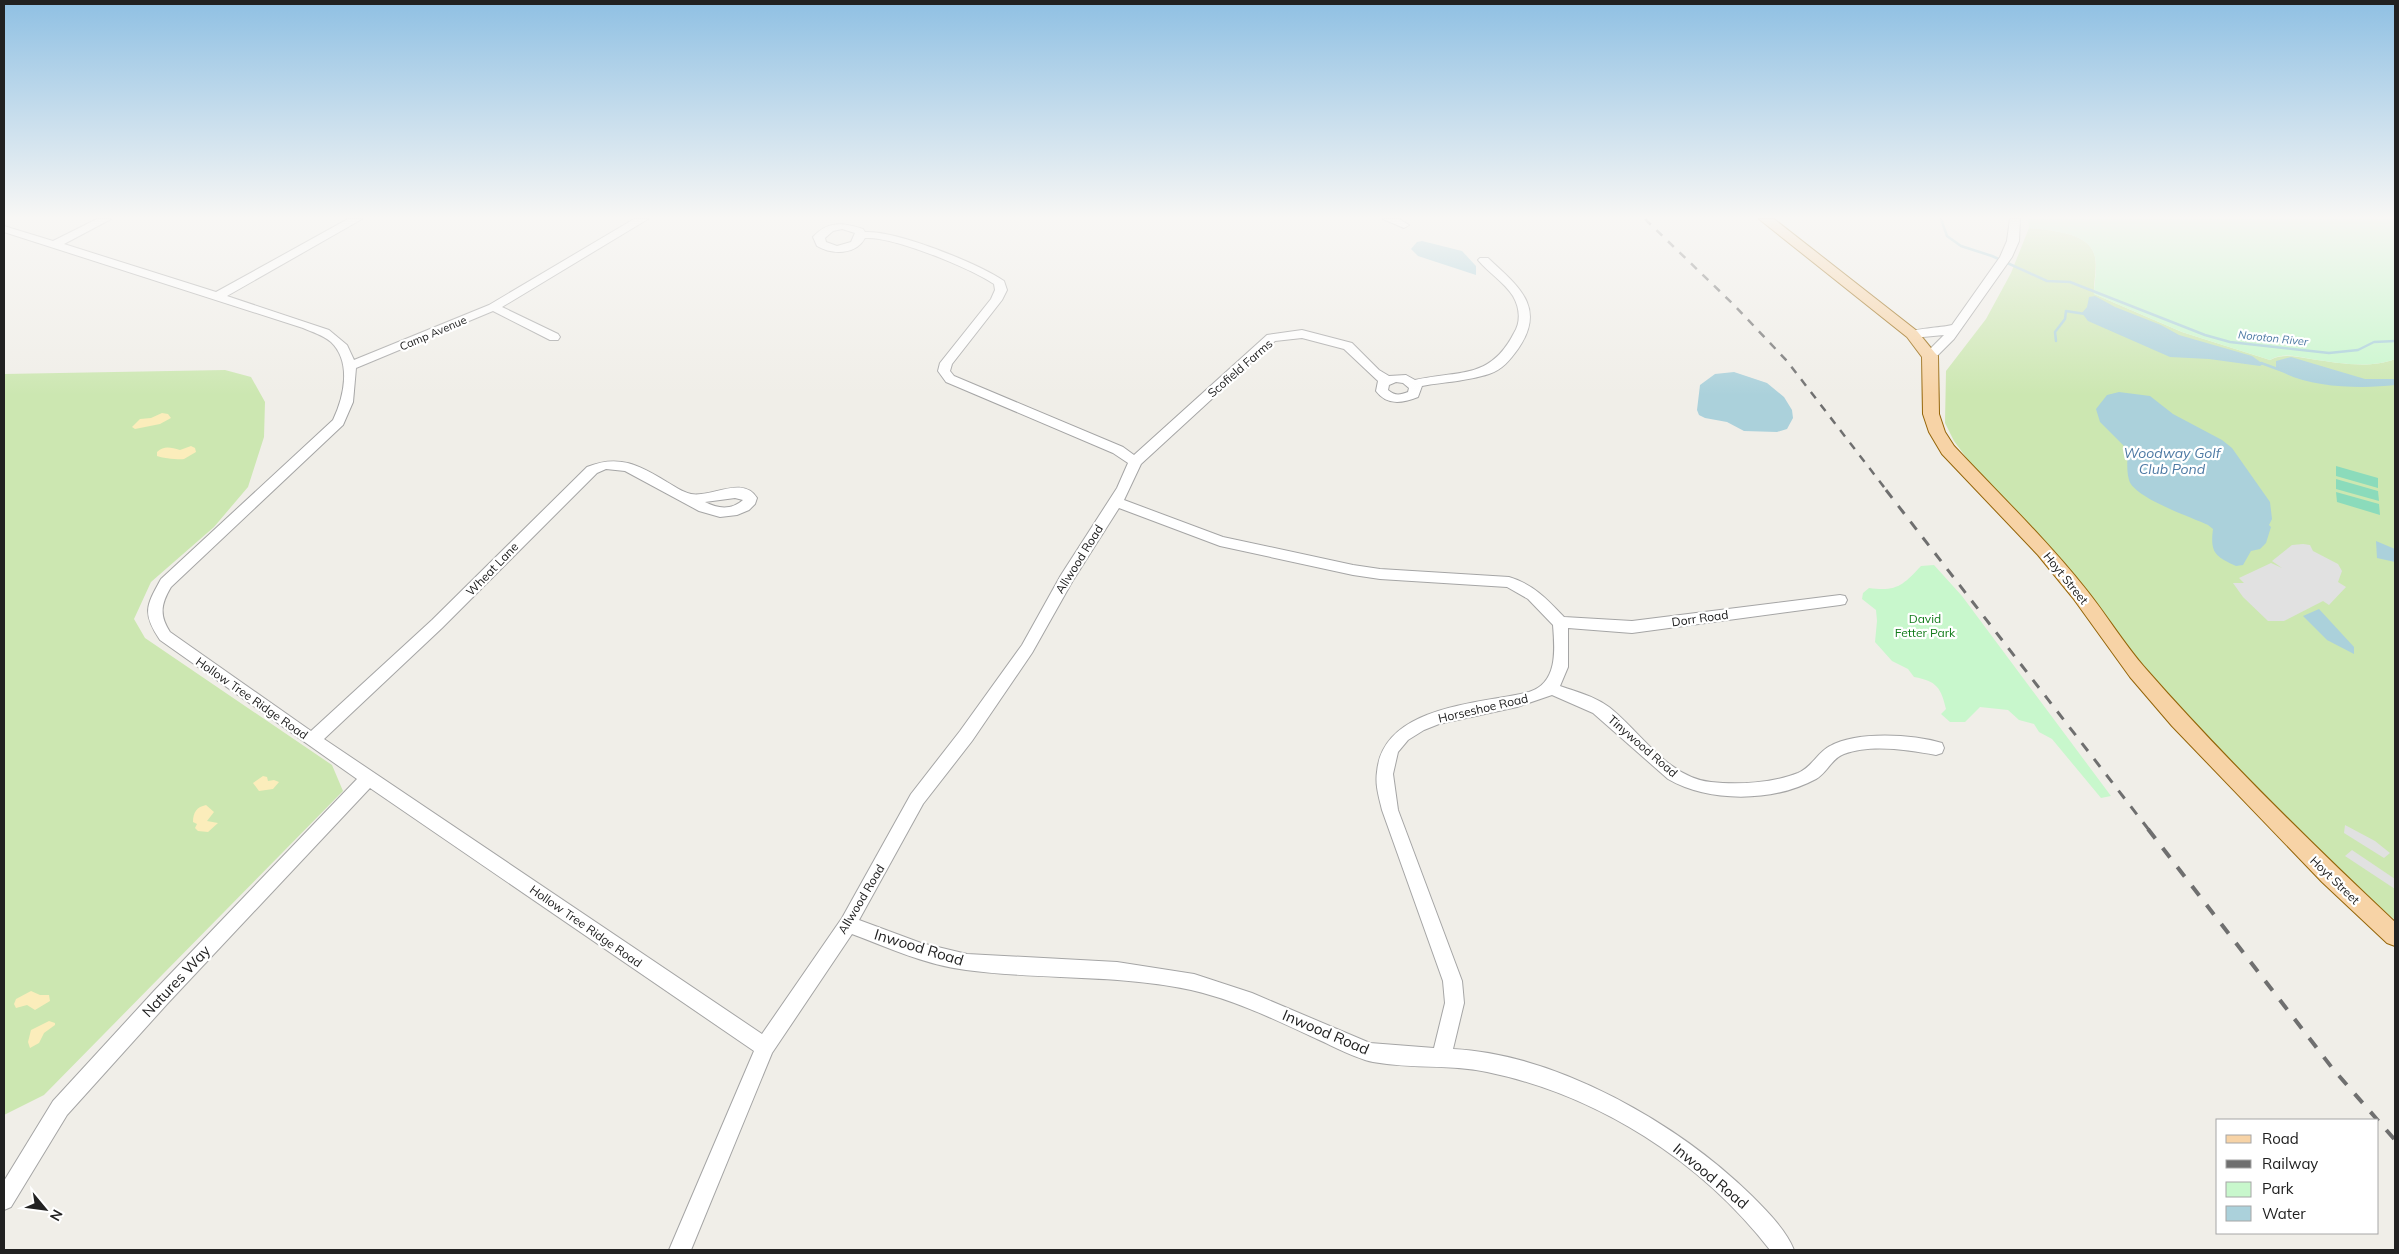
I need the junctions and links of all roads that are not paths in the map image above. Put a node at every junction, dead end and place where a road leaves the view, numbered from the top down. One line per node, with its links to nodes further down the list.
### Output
1 (156, 278): 8 (street)
2 (250, 278): 8 (street)
3 (543, 278): 9 (street, Camp Avenue)
4 (993, 278): 17 (street)
5 (1501, 278): 16 (street)
6 (1839, 278): 11 (main road)
7 (1991, 278): 10 (street)
8 (216, 296): 14 (street)
9 (492, 307): 12 (street); 14 (street, Camp Avenue)
10 (1954, 328): 11 (street); 13 (street)
11 (1912, 334): 13 (main road)
12 (554, 337)
13 (1930, 356): 27 (main road, Hoyt Street)
14 (350, 366): 23 (street, Hollow Tree Ridge Road)
15 (1386, 380): 16 (street); 16 (street); 17 (street, Scofield Farms)
16 (1414, 384)
17 (1134, 462): 19 (street, Allwood Road)
18 (690, 499): 23 (street, Wheat Lane)
19 (1116, 502): 21 (street); 26 (street, Allwood Road)
20 (1840, 600): 21 (street, Dorr Road)
21 (1560, 623): 22 (street)
22 (1549, 688): 24 (street, Tinywood Road); 29 (street, Horseshoe Road)
23 (312, 740): 25 (street, Hollow Tree Ridge Road)
24 (1936, 748)
25 (369, 778): 28 (street, Hollow Tree Ridge Road); 30 (street, Natures Way)
26 (848, 924): 28 (street, Allwood Road); 29 (street, Inwood Road)
27 (2395, 936)
28 (765, 1047): 31 (street)
29 (1444, 1057): 32 (street, Inwood Road)
30 (4, 1200)
31 (680, 1250)
32 (1783, 1250)

